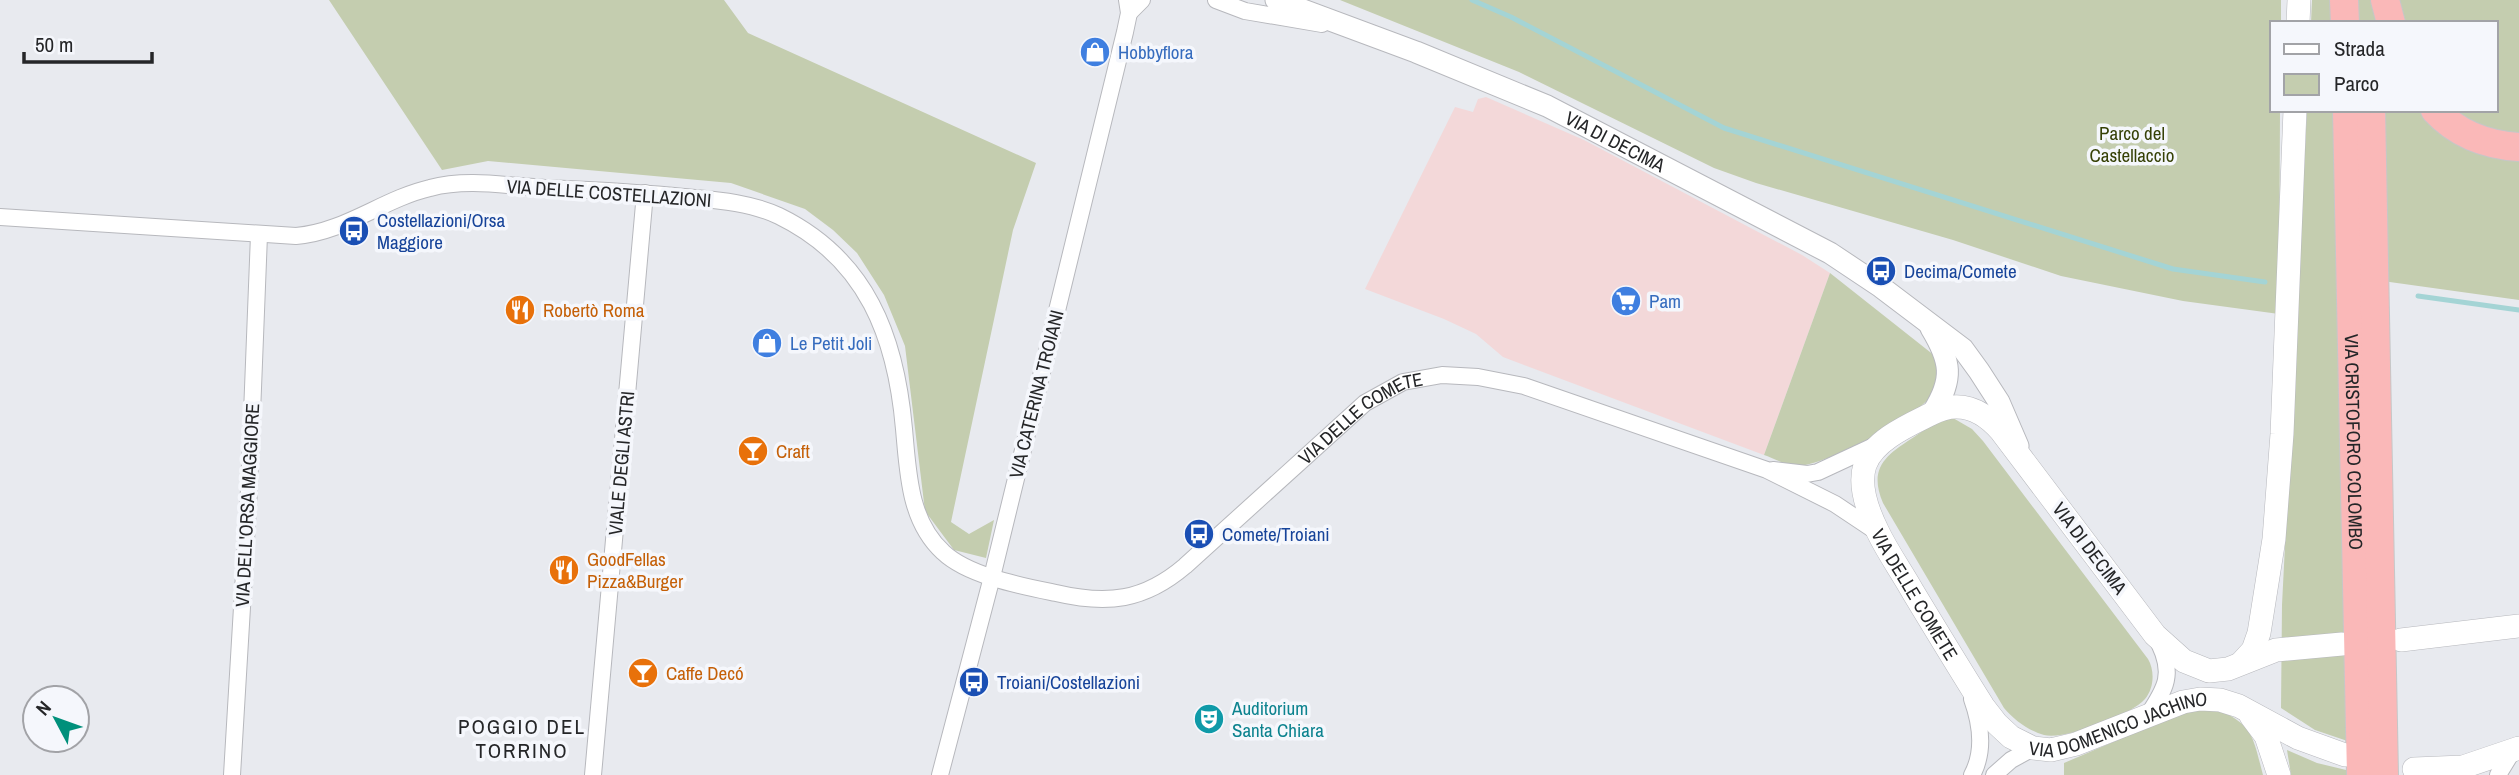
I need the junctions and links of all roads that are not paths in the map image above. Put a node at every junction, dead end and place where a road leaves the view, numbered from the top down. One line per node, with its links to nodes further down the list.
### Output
1 (1142, 0): 8 (street, VIA CATERINA TROIANI)
2 (1216, 0): 13 (street)
3 (1276, 0): 13 (street, VIA DI DECIMA)
4 (2299, 0): 9 (main road)
5 (2344, 0): 10 (highway)
6 (2372, 0): 11 (highway)
7 (2385, 0): 12 (highway)
8 (1128, 6): 28 (street, VIA CATERINA TROIANI)
9 (2298, 21)
10 (2345, 21)
11 (2371, 21)
12 (2390, 21)
13 (1351, 29): 22 (street, VIA DI DECIMA)
14 (2295, 112): 33 (main road)
15 (2347, 112): 39 (highway, VIA CRISTOFORO COLOMBO)
16 (2371, 112): 47 (highway, VIA CRISTOFORO COLOMBO)
17 (2437, 112): 18 (highway)
18 (2519, 147)
19 (645, 193): 21 (street, VIA DELLE COSTELLAZIONI); 28 (street, VIA DELLE COSTELLAZIONI); 42 (street, VIALE DEGLI ASTRI)
20 (0, 217): 21 (street, VIA DELLE COSTELLAZIONI)
21 (259, 234): 41 (street, VIA DELL'ORSA MAGGIORE)
22 (1930, 326): 23 (street, VIA DI DECIMA); 25 (street, VIA DI DECIMA)
23 (1933, 412): 24 (main road); 25 (main road, VIA DI DECIMA)
24 (1889, 438): 26 (street, VIA DELLE COMETE); 27 (main road)
25 (2024, 461): 30 (main road, VIA DI DECIMA)
26 (1767, 470): 27 (street, VIA DELLE COMETE); 28 (street, VIA DELLE COMETE)
27 (1878, 533): 34 (main road, VIA DELLE COMETE)
28 (992, 577): 43 (street, VIA CATERINA TROIANI)
29 (2519, 626): 31 (main road)
30 (2155, 635): 33 (main road, VIA DI DECIMA); 36 (street, VIA DI DECIMA)
31 (2401, 640)
32 (2342, 644): 33 (main road, VIA DI DECIMA)
33 (2240, 664)
34 (1963, 674): 37 (main road, VIA DELLE COMETE); 44 (street)
35 (2246, 711): 36 (main road, VIA DOMENICO JACHINO); 39 (main road, VIA DOMENICO JACHINO); 46 (main road)
36 (2148, 715): 37 (main road, VIA DOMENICO JACHINO)
37 (2033, 748): 45 (street, VIA DOMENICO JACHINO)
38 (2515, 750): 40 (main road); 48 (street)
39 (2353, 765)
40 (2418, 772)
41 (232, 775)
42 (593, 775)
43 (940, 775)
44 (1972, 775)
45 (1994, 775)
46 (2279, 775)
47 (2384, 775)
48 (2498, 775)

